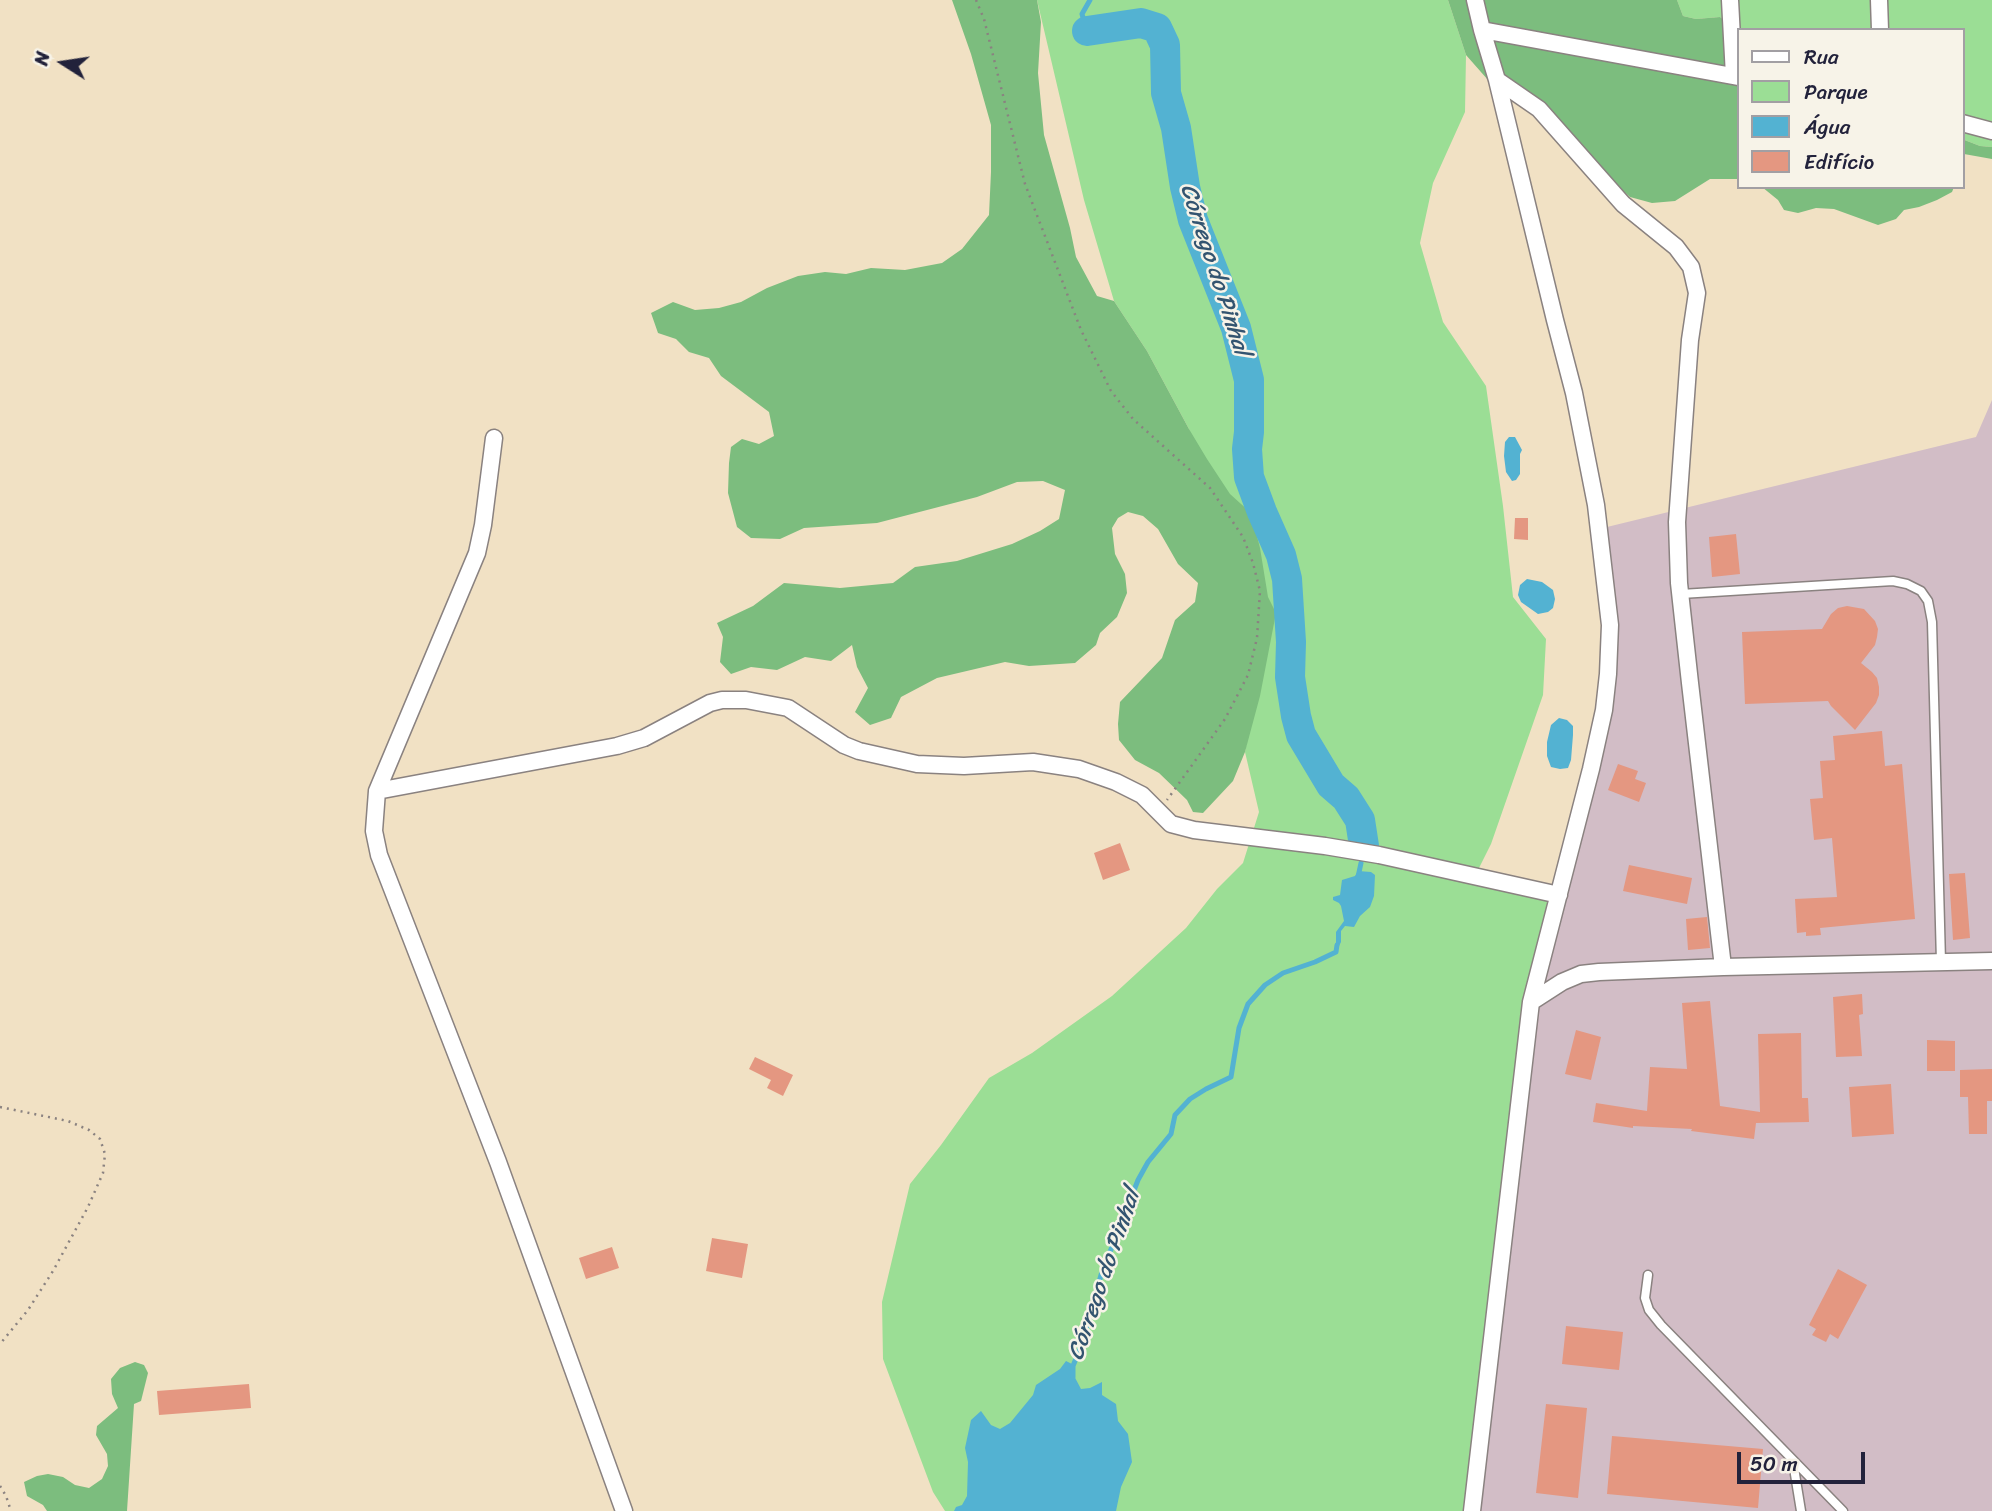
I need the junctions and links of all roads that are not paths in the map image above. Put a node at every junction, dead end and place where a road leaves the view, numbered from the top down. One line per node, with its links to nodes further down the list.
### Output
1 (1475, 0): 5 (street)
2 (1730, 0): 6 (street)
3 (1879, 0): 4 (street)
4 (1880, 28)
5 (1482, 30): 6 (street); 7 (street)
6 (1736, 76)
7 (1497, 80): 11 (street); 13 (street)
8 (1964, 124): 9 (street)
9 (1992, 131)
10 (494, 438): 12 (street)
11 (1681, 594): 15 (lane); 16 (street)
12 (377, 790): 13 (street); 20 (street)
13 (1559, 895): 17 (street)
14 (1992, 961): 15 (street)
15 (1941, 963): 16 (street)
16 (1723, 967): 17 (street)
17 (1531, 1002): 21 (street)
18 (1648, 1275): 19 (lane)
19 (1793, 1460): 22 (lane); 23 (lane)
20 (624, 1511)
21 (1472, 1511)
22 (1801, 1511)
23 (1843, 1511)

